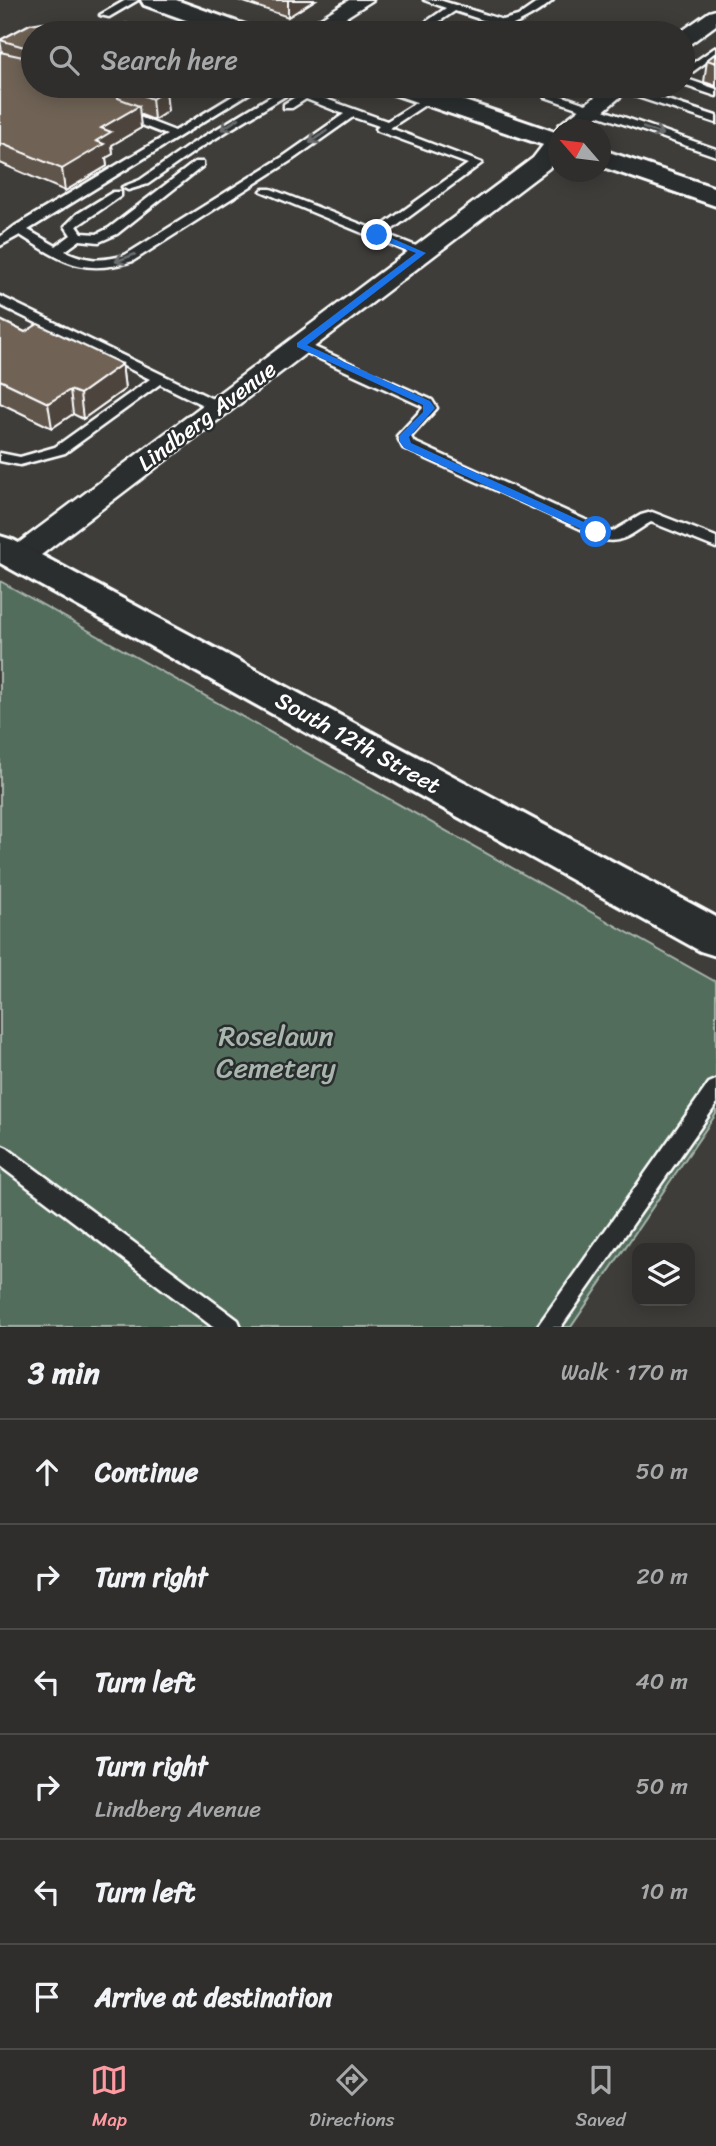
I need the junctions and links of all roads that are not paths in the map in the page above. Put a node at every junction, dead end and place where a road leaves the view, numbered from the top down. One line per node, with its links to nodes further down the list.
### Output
1 (133, 0): 7 (lane)
2 (429, 0): 6 (lane)
3 (548, 0): 13 (lane)
4 (168, 2): 9 (street)
5 (352, 2): 10 (street)
6 (453, 8): 11 (lane); 12 (lane)
7 (105, 15)
8 (716, 16): 14 (street)
9 (215, 21)
10 (324, 21)
11 (433, 21)
12 (496, 21)
13 (511, 21)
14 (695, 31)
15 (716, 50): 16 (lane)
16 (695, 66)
17 (695, 85): 18 (lane)
18 (716, 93)
19 (236, 98): 35 (lane)
20 (268, 98): 45 (lane, one-way to 45)
21 (299, 98): 28 (lane)
22 (314, 98): 30 (lane)
23 (407, 98): 34 (lane)
24 (434, 98): 36 (street)
25 (558, 98): 29 (lane)
26 (606, 98): 29 (street)
27 (653, 98): 33 (lane)
28 (288, 106)
29 (591, 109): 32 (street); 37 (lane, one-way to 37)
30 (352, 113): 34 (lane); 47 (lane, one-way to 47)
31 (125, 115): 35 (lane)
32 (580, 119)
33 (716, 120)
34 (388, 125): 44 (lane)
35 (176, 135): 43 (lane)
36 (548, 138)
37 (716, 153)
38 (548, 154): 48 (street, Lindberg Avenue)
39 (611, 161): 42 (street)
40 (199, 163): 45 (lane)
41 (267, 191): 44 (lane)
42 (716, 197)
43 (19, 229): 46 (lane); 47 (lane)
44 (377, 235): 48 (lane)
45 (78, 236): 47 (lane)
46 (0, 242)
47 (56, 252)
48 (422, 253): 50 (street, Lindberg Avenue)
49 (0, 300): 51 (lane)
50 (301, 345): 52 (street, Lindberg Avenue); 54 (lane)
51 (159, 378): 52 (lane); 53 (lane)
52 (218, 407): 55 (street, Lindberg Avenue)
53 (0, 457)
54 (716, 543)
55 (9, 553): 56 (street, South 12th Street)
56 (716, 938)
57 (716, 1089): 60 (lane)
58 (0, 1154): 59 (lane)
59 (230, 1327)
60 (548, 1327)

